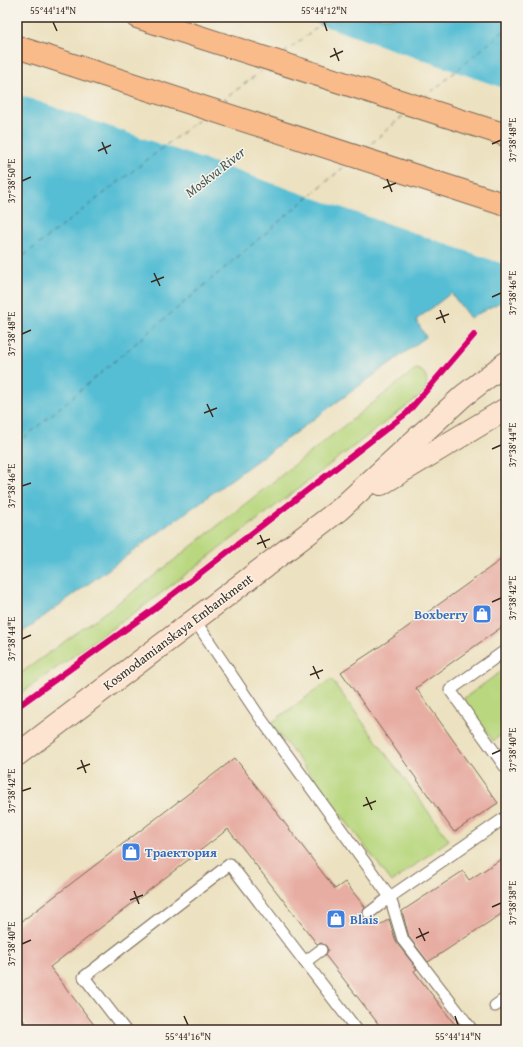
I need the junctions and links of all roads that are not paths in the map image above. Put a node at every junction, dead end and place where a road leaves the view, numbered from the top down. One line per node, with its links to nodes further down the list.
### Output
1 (137, 17): 3 (main road)
2 (17, 47): 4 (main road)
3 (506, 135)
4 (506, 205)
5 (506, 363): 7 (main road, Kosmodamianskaya Embankment)
6 (506, 409): 7 (main road, Kosmodamianskaya Embankment)
7 (339, 510): 8 (main road, Kosmodamianskaya Embankment)
8 (194, 619): 10 (main road, Kosmodamianskaya Embankment); 13 (lane)
9 (506, 650): 11 (lane)
10 (17, 755)
11 (506, 768)
12 (506, 817): 13 (lane)
13 (390, 897): 14 (lane); 21 (lane)
14 (369, 913)
15 (321, 950): 16 (lane)
16 (305, 962): 19 (lane); 20 (lane)
17 (506, 998): 18 (lane)
18 (495, 1006)
19 (125, 1030)
20 (357, 1030)
21 (472, 1030)

